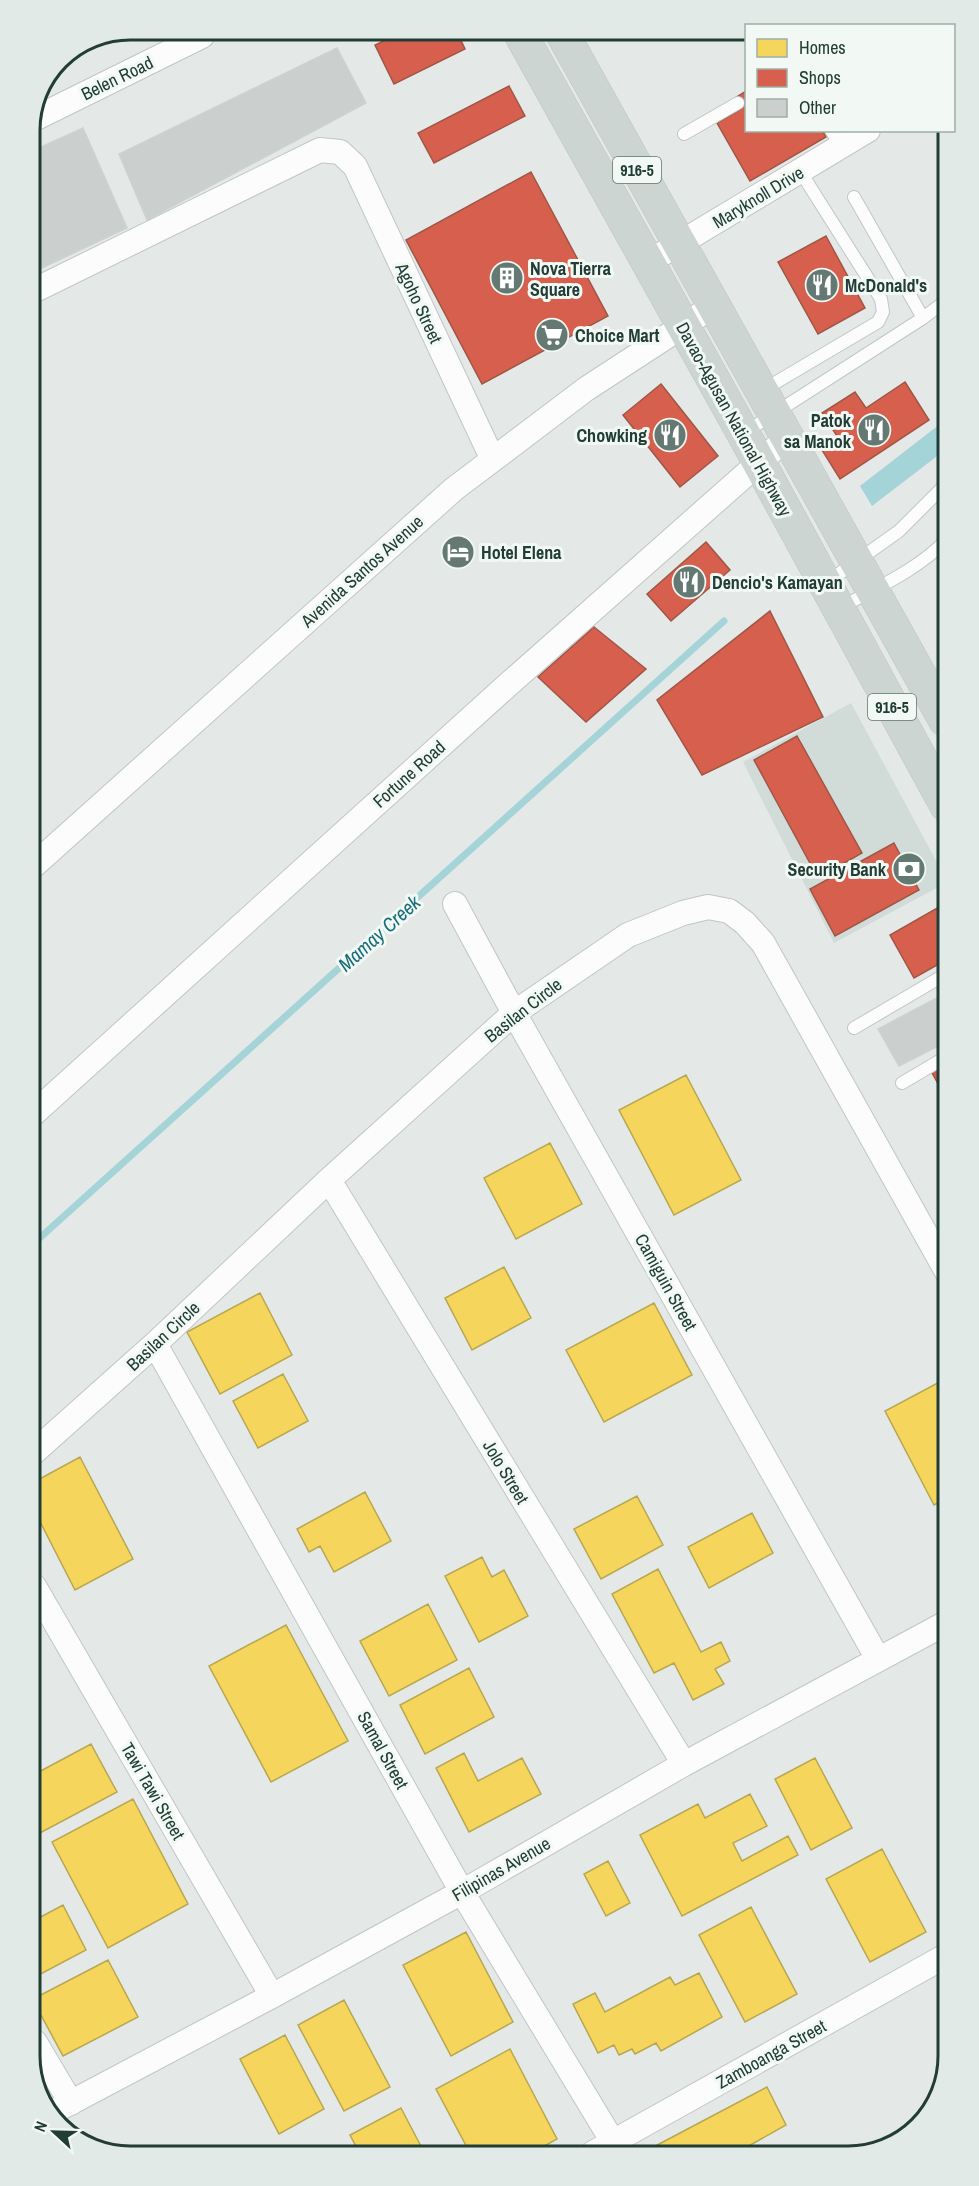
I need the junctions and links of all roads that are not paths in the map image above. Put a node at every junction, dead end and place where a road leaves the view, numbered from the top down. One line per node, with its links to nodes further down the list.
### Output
1 (192, 41): 6 (street, Belen Road)
2 (524, 41): 7 (main road, Davao-Agusan National Highway / 916-5)
3 (566, 41): 5 (main road, 916-5)
4 (738, 103): 9 (lane)
5 (600, 104): 7 (main road); 13 (main road, 916-5)
6 (43, 115)
7 (568, 122): 14 (main road, Davao-Agusan National Highway / 916-5)
8 (861, 132): 10 (street, Maryknoll Drive)
9 (684, 134)
10 (836, 139): 11 (street, Maryknoll Drive)
11 (800, 171): 13 (street, Maryknoll Drive); 20 (lane)
12 (854, 197): 18 (lane)
13 (680, 243): 14 (street, Maryknoll Drive); 16 (main road, 916-5)
14 (647, 263): 19 (main road, Davao-Agusan National Highway / 916-5)
15 (41, 287): 22 (street, Agoho Street)
16 (715, 305): 19 (street, Avenida Santos Avenue); 20 (main road, 916-5)
17 (938, 307): 18 (lane)
18 (923, 318): 20 (lane)
19 (682, 326): 21 (main road, Davao-Agusan National Highway / 916-5); 22 (street, Avenida Santos Avenue)
20 (774, 414): 21 (lane); 23 (street, Fortune Road); 26 (main road, 916-5)
21 (742, 434): 23 (main road, Davao-Agusan National Highway / 916-5)
22 (492, 458): 30 (street, Avenida Santos Avenue)
23 (758, 463): 27 (main road, Davao-Agusan National Highway / 916-5); 37 (street, Fortune Road)
24 (938, 492): 26 (lane)
25 (938, 548): 26 (lane)
26 (865, 576): 27 (lane); 27 (lane); 28 (main road, 916-5)
27 (832, 596): 29 (main road, Davao-Agusan National Highway / 916-5)
28 (938, 707)
29 (938, 792)
30 (41, 859)
31 (455, 904): 33 (street, Camiguin Street)
32 (938, 979): 34 (lane)
33 (514, 1013): 38 (street, Basilan Circle); 39 (street, Basilan Circle); 44 (street, Camiguin Street)
34 (854, 1028)
35 (938, 1062): 36 (lane)
36 (902, 1083)
37 (41, 1107)
38 (329, 1180): 40 (street, Basilan Circle); 45 (street, Jolo Street)
39 (938, 1256)
40 (155, 1344): 41 (street, Basilan Circle); 46 (street, Samal Street)
41 (41, 1446)
42 (41, 1598): 48 (street, Tawi Tawi Street)
43 (938, 1627): 44 (street, Filipinas Avenue)
44 (878, 1659): 45 (street, Filipinas Avenue)
45 (684, 1764): 46 (street, Filipinas Avenue)
46 (462, 1892): 48 (street, Filipinas Avenue); 52 (street, Samal Street)
47 (938, 1960): 53 (street, Zamboanga Street)
48 (272, 1996): 51 (street, Filipinas Avenue)
49 (41, 2056): 50 (street)
50 (60, 2102)
51 (71, 2102)
52 (607, 2146)
53 (615, 2146)

